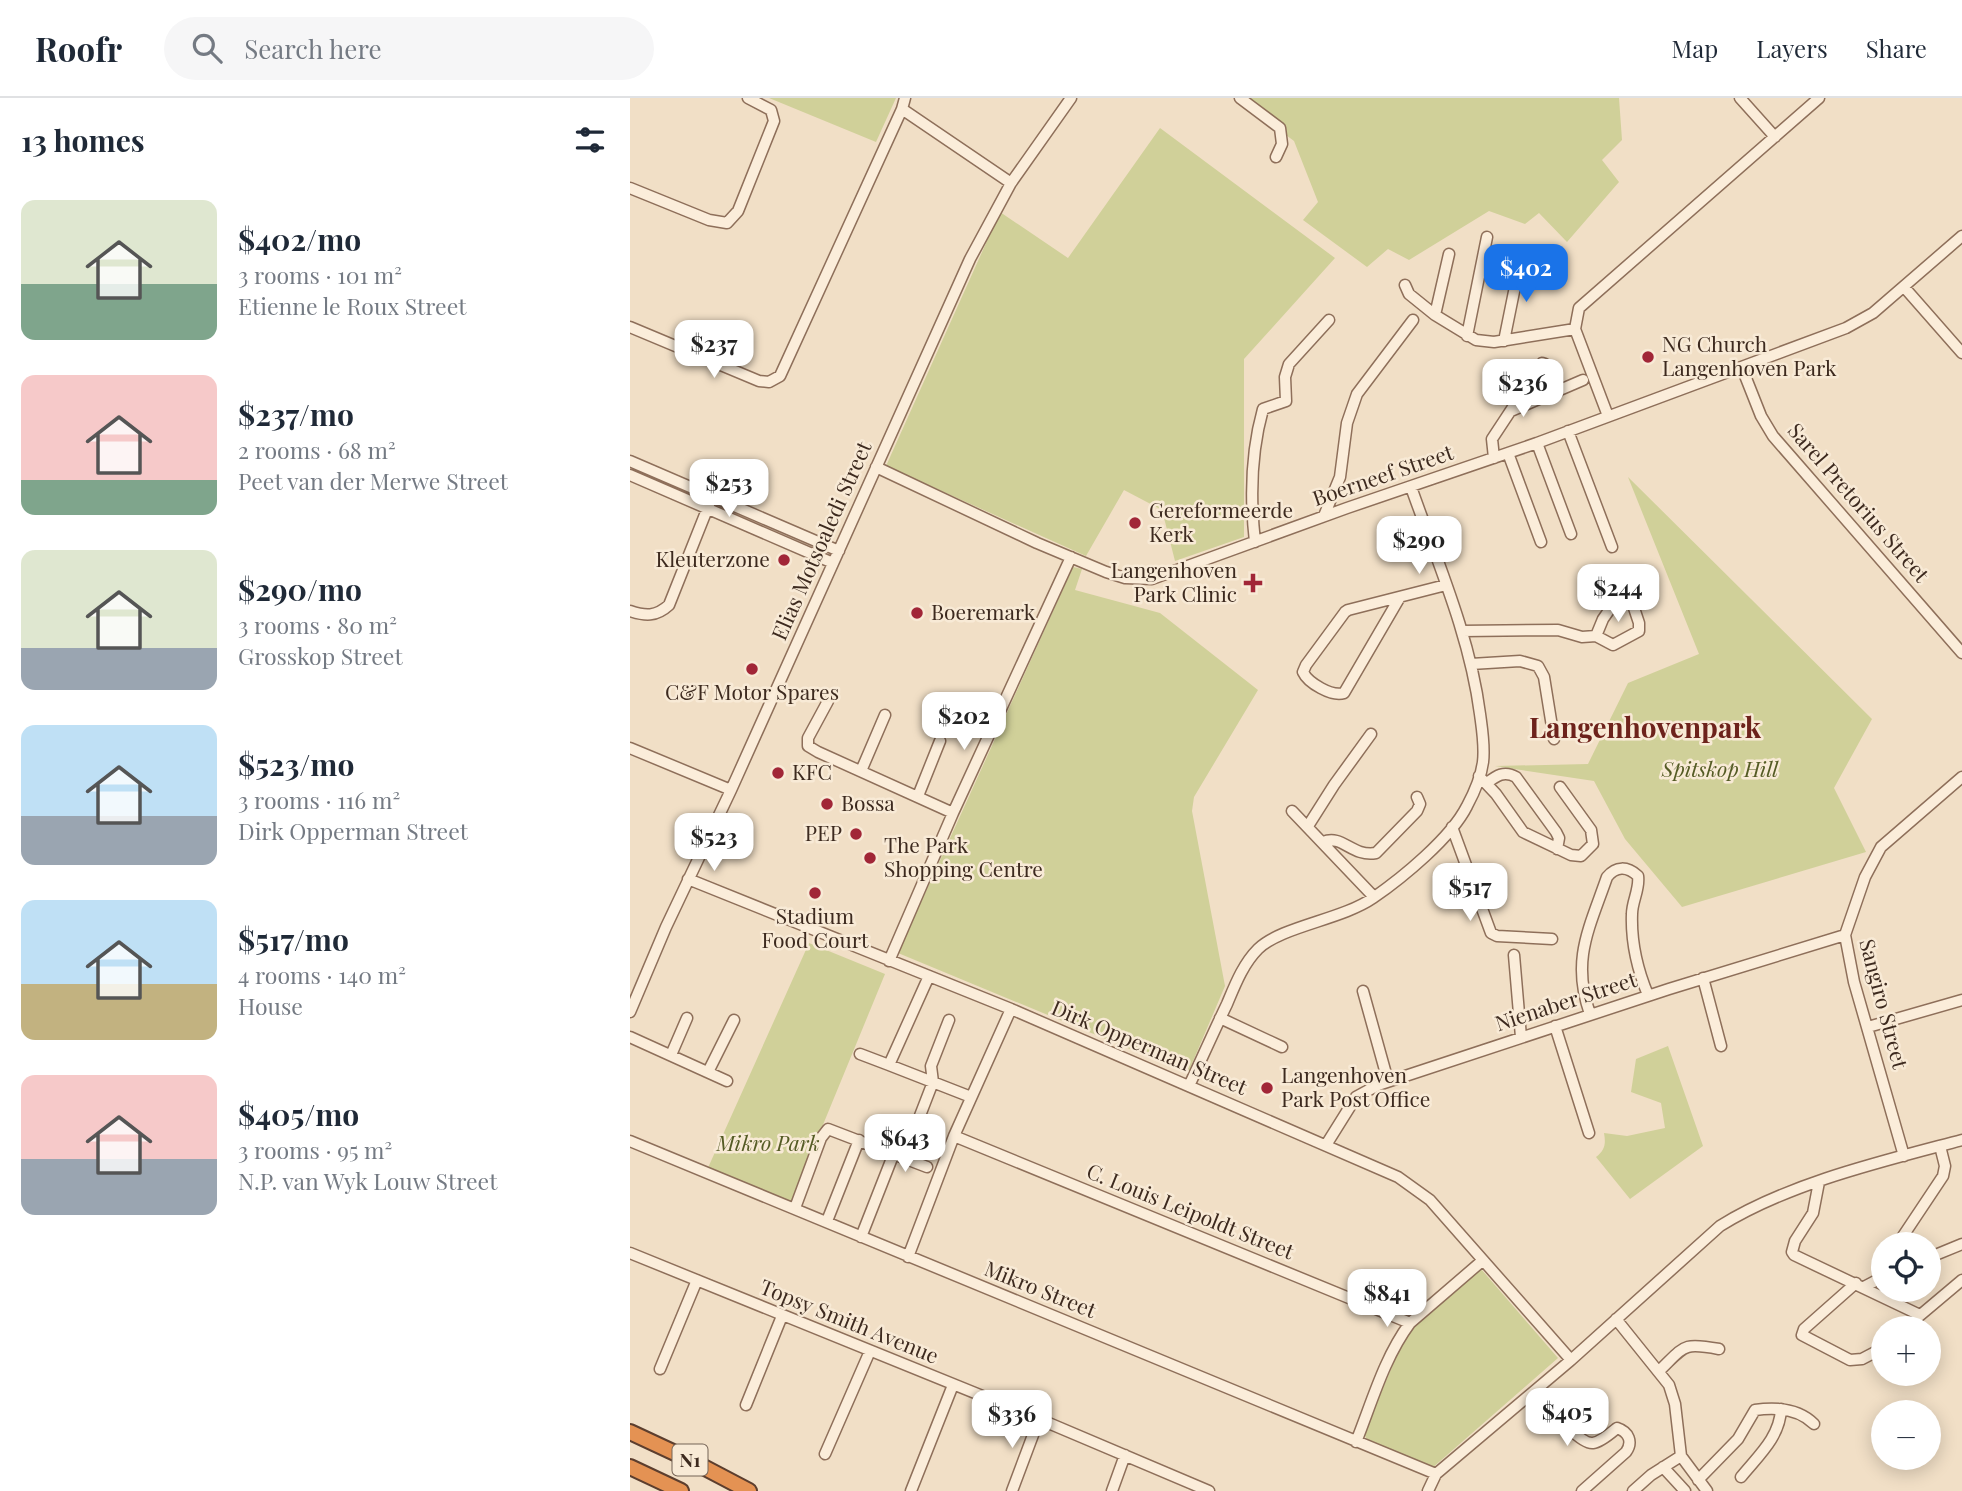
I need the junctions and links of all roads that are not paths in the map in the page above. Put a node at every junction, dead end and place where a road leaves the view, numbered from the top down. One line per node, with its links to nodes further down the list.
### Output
1 (748, 98): 11 (street)
2 (905, 98): 7 (street)
3 (1071, 98): 10 (street, Elias Motsoaledi Street)
4 (1240, 98): 9 (street)
5 (1740, 98): 8 (street)
6 (1819, 98): 8 (street)
7 (902, 109): 10 (street); 21 (street)
8 (1774, 137): 22 (street)
9 (1276, 157)
10 (1011, 183): 36 (street, Elias Motsoaledi Street)
11 (630, 188)
12 (1962, 236): 17 (street, Boerneef Street)
13 (1487, 237): 23 (street)
14 (1449, 254): 18 (street)
15 (1520, 262): 24 (street)
16 (1405, 285): 18 (street)
17 (1904, 287): 25 (street); 26 (street, Boerneef Street)
18 (1435, 315): 23 (street)
19 (1329, 320): 45 (street)
20 (1413, 320): 41 (street)
21 (630, 327)
22 (1576, 329): 24 (street); 30 (street)
23 (1467, 336): 24 (street)
24 (1504, 341)
25 (1962, 353)
26 (1742, 368): 30 (street, Boerneef Street); 58 (street, Sarel Pretorius Street)
27 (1583, 380): 28 (street)
28 (1559, 391): 29 (street); 29 (street)
29 (1510, 411): 34 (street)
30 (1608, 416): 31 (street, Boerneef Street)
31 (1568, 431): 32 (street, Boerneef Street); 47 (street)
32 (1537, 443): 33 (street, Boerneef Street); 42 (street)
33 (1508, 453): 34 (street, Boerneef Street); 46 (street)
34 (1494, 458): 38 (street, Boerneef Street)
35 (630, 461): 39 (street)
36 (876, 467): 43 (street, Elias Motsoaledi Street); 50 (street, Boerneef Street)
37 (630, 475): 40 (street)
38 (1411, 487): 41 (street, Boerneef Street); 53 (street)
39 (712, 496): 40 (street); 44 (street)
40 (707, 507): 49 (street); 55 (street)
41 (1325, 516): 45 (street, Boerneef Street)
42 (1571, 534)
43 (845, 536): 44 (street); 48 (street, Elias Motsoaledi Street)
44 (816, 540): 48 (street)
45 (1255, 542): 50 (street, Boerneef Street)
46 (1541, 542)
47 (1612, 547)
48 (839, 551): 51 (street, Elias Motsoaledi Street)
49 (815, 554): 51 (street); 52 (street)
50 (1071, 557): 74 (street)
51 (834, 563): 52 (street, Elias Motsoaledi Street)
52 (827, 577): 70 (street, Elias Motsoaledi Street)
53 (1446, 585): 54 (street); 56 (street)
54 (1400, 597): 54 (street)
55 (630, 611)
56 (1462, 631): 57 (street); 59 (street)
57 (1596, 636): 57 (street)
58 (1962, 653)
59 (1471, 664): 63 (street); 68 (street)
60 (828, 701): 66 (street)
61 (885, 715): 66 (street)
62 (1371, 734): 75 (street)
63 (1554, 739)
64 (940, 741): 71 (street)
65 (630, 748): 70 (street)
66 (861, 771): 71 (street)
67 (1962, 777): 81 (street, Sangiro Street)
68 (1483, 780): 76 (street); 78 (street); 78 (street)
69 (1560, 787): 78 (street)
70 (731, 790): 79 (street, Elias Motsoaledi Street)
71 (918, 796): 74 (street)
72 (1418, 797): 77 (street)
73 (1292, 810): 75 (street)
74 (953, 813): 84 (street)
75 (1308, 826): 77 (street)
76 (1452, 827): 80 (street); 82 (street)
77 (1323, 842): 80 (street)
78 (1558, 849)
79 (688, 880): 84 (street, Dirk Opperman Street); 91 (street, Elias Motsoaledi Street)
80 (1374, 897): 94 (street)
81 (1845, 934): 86 (street, Nienaber Street); 98 (street, Sangiro Street)
82 (1552, 939)
83 (1514, 955): 100 (street)
84 (889, 961): 85 (street, Dirk Opperman Street)
85 (929, 976): 90 (street, Dirk Opperman Street); 105 (street)
86 (1703, 978): 88 (street, Nienaber Street); 101 (street)
87 (1363, 991): 108 (street)
88 (1648, 995): 92 (street, Nienaber Street); 92 (street)
89 (1962, 1000): 98 (street)
90 (1011, 1009): 110 (street, Dirk Opperman Street); 111 (street)
91 (630, 1012)
92 (1590, 1014): 97 (street, Nienaber Street)
93 (687, 1018): 104 (street)
94 (1220, 1018): 102 (street); 110 (street)
95 (734, 1020): 106 (street)
96 (949, 1020): 109 (street)
97 (1555, 1026): 100 (street, Nienaber Street); 112 (street)
98 (1868, 1027): 120 (street, Sangiro Street)
99 (630, 1037): 104 (street)
100 (1521, 1037): 108 (street, Nienaber Street)
101 (1721, 1046)
102 (1282, 1047)
103 (860, 1054): 105 (street)
104 (671, 1055): 106 (street)
105 (889, 1065): 109 (street)
106 (708, 1072): 107 (street)
107 (727, 1081)
108 (1388, 1081): 117 (street, Nienaber Street)
109 (933, 1082): 111 (street); 119 (street)
110 (1189, 1086): 117 (street, Dirk Opperman Street)
111 (971, 1097): 113 (street)
112 (1588, 1133)
113 (954, 1136): 130 (street); 139 (street, C. Louis Leipoldt Street)
114 (859, 1140): 119 (street); 123 (street); 124 (street)
115 (1962, 1140): 118 (street)
116 (630, 1141): 123 (street, Mikro Street)
117 (1326, 1145): 131 (street, Dirk Opperman Street)
118 (1940, 1146): 120 (street); 125 (street)
119 (899, 1155): 121 (street); 126 (street)
120 (1904, 1156): 122 (street)
121 (927, 1167)
122 (1819, 1182): 135 (street); 138 (street)
123 (795, 1208): 124 (street, Mikro Street)
124 (827, 1221): 126 (street, Mikro Street)
125 (1906, 1232)
126 (862, 1237): 130 (street, Mikro Street)
127 (1962, 1244): 129 (street)
128 (630, 1253): 132 (street, Topsy Smith Avenue)
129 (1941, 1253)
130 (908, 1257): 153 (street, Mikro Street)
131 (1482, 1261): 139 (street); 143 (street, Dirk Opperman Street)
132 (697, 1280): 137 (street, Topsy Smith Avenue); 144 (street)
133 (1962, 1280): 136 (street)
134 (1871, 1281): 135 (street)
135 (1860, 1285): 136 (street); 142 (street)
136 (1920, 1315)
137 (782, 1316): 141 (street, Topsy Smith Avenue); 148 (street)
138 (1616, 1319): 143 (street); 145 (street)
139 (1410, 1323): 153 (street)
140 (1719, 1349): 145 (street)
141 (870, 1351): 146 (street, Topsy Smith Avenue); 154 (street)
142 (1871, 1354)
143 (1571, 1360): 147 (street)
144 (660, 1369)
145 (1659, 1371): 156 (street)
146 (953, 1385): 150 (street, Topsy Smith Avenue); 165 (street)
147 (1536, 1390): 159 (street); 170 (street)
148 (746, 1405)
149 (1781, 1409): 151 (street); 160 (street); 161 (street)
150 (1039, 1419): 155 (street, Topsy Smith Avenue); 166 (street)
151 (1814, 1424)
152 (630, 1432): 164 (highway, N1)
153 (1356, 1442): 159 (street, Mikro Street)
154 (825, 1454)
155 (1125, 1455): 167 (street); 168 (street, Topsy Smith Avenue)
156 (1681, 1456): 158 (street); 161 (street)
157 (630, 1467): 163 (highway, N1)
158 (1663, 1467): 162 (street); 171 (street)
159 (1436, 1474): 169 (street)
160 (1741, 1477)
161 (1698, 1480): 172 (street)
162 (1682, 1490)
163 (681, 1491)
164 (749, 1491)
165 (911, 1491)
166 (1012, 1491)
167 (1112, 1491)
168 (1209, 1491)
169 (1428, 1491)
170 (1582, 1491)
171 (1633, 1491)
172 (1707, 1491)

